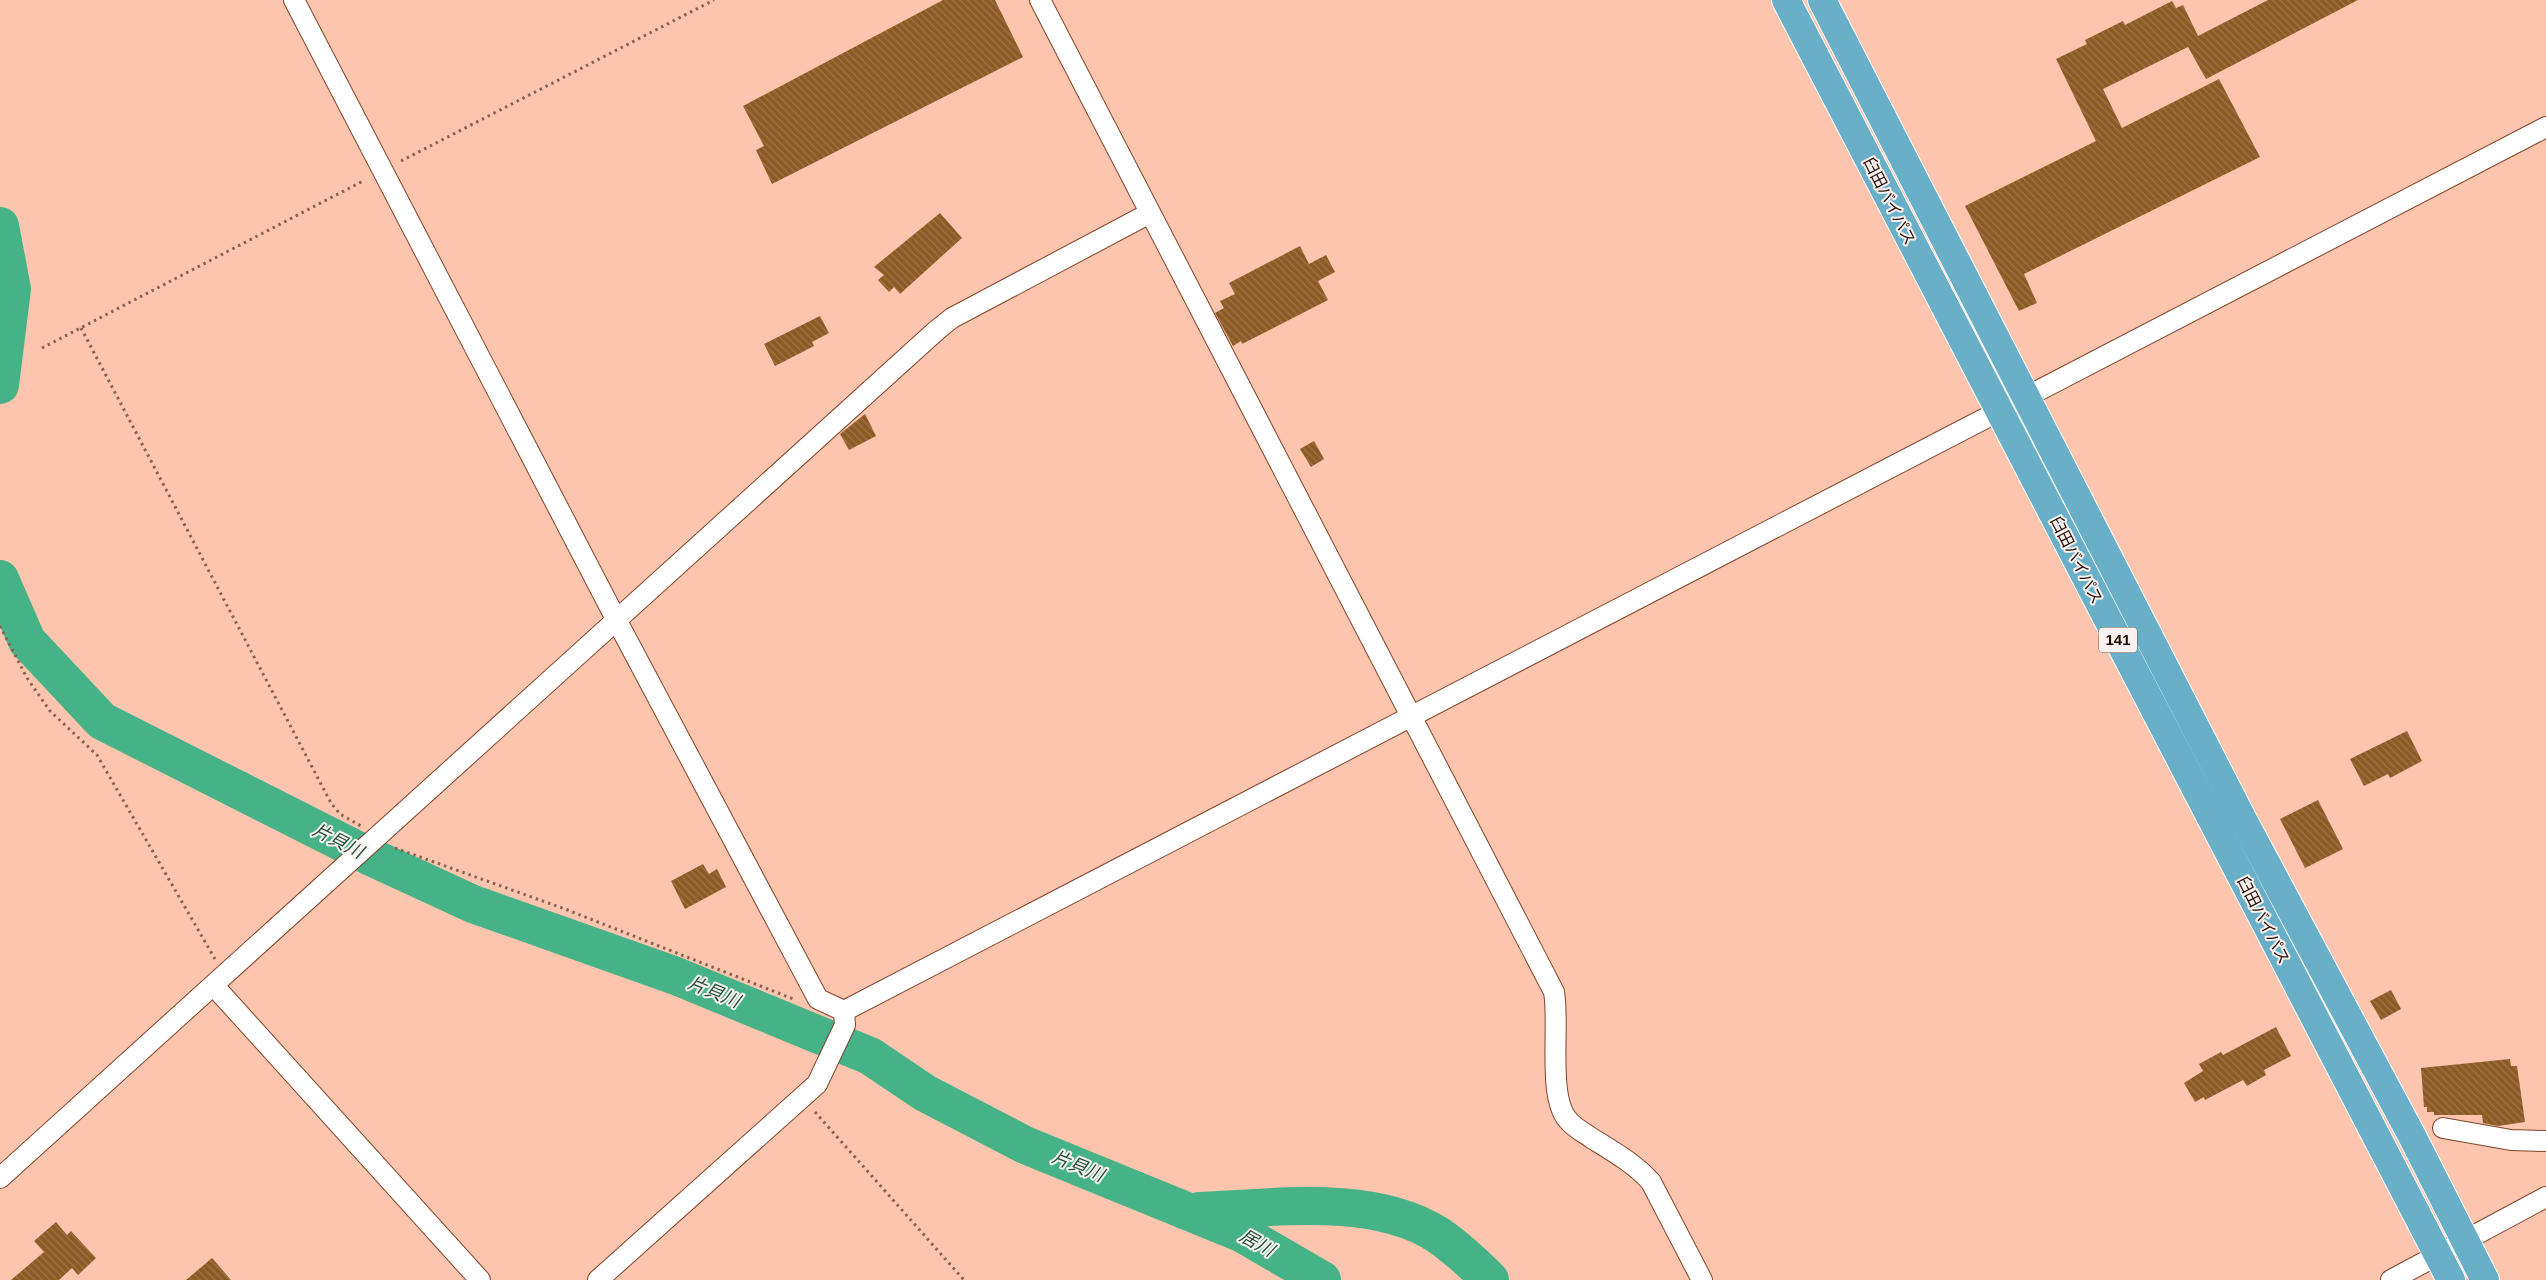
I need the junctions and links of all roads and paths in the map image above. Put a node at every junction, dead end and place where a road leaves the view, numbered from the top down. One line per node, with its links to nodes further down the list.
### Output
1 (294, 0): 10 (street)
2 (1040, 0): 6 (street)
3 (1786, 0): 9 (highway, 臼田バイパス / 141)
4 (1822, 0): 8 (highway, 臼田バイパス / 141)
5 (2546, 127): 8 (street)
6 (1150, 214): 10 (street); 12 (street)
7 (81, 328): 13 (path)
8 (2026, 399): 9 (street); 22 (highway, 臼田バイパス / 141)
9 (2000, 412): 12 (street); 23 (highway, 臼田バイパス / 141)
10 (617, 621): 13 (street); 16 (street)
11 (0, 626): 14 (path)
12 (1410, 717): 16 (street); 27 (street)
13 (374, 838): 14 (street); 15 (path)
14 (220, 981): 20 (street); 24 (street)
15 (798, 1002)
16 (845, 1018): 17 (street)
17 (803, 1099): 25 (street); 26 (path)
18 (2443, 1128): 19 (street)
19 (2546, 1141)
20 (0, 1178)
21 (2546, 1197): 22 (street)
22 (2465, 1240): 23 (street); 30 (highway, 臼田バイパス / 141)
23 (2438, 1256): 28 (street); 29 (highway, 臼田バイパス / 141)
24 (480, 1280)
25 (598, 1280)
26 (964, 1280)
27 (1702, 1280)
28 (2390, 1280)
29 (2451, 1280)
30 (2486, 1280)

